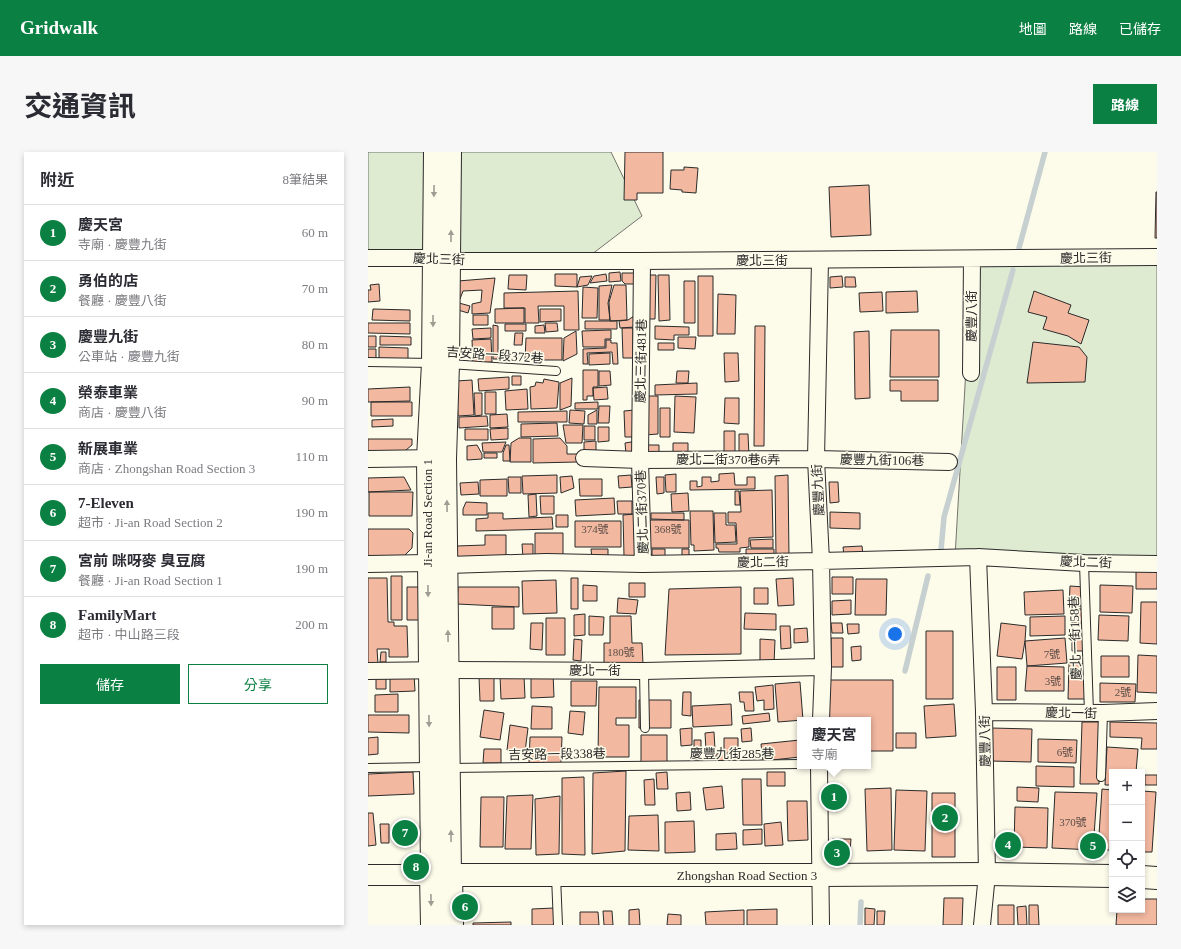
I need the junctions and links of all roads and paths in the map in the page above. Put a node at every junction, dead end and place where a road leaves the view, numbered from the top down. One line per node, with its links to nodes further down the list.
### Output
1 (434, 152): 5 (street, Ji-an Road Section 1, one-way to 5)
2 (450, 152): 5 (street, Ji-an Road Section 1, one-way to 2)
3 (1157, 257): 6 (street, 慶北三街)
4 (368, 258): 5 (street, 慶北三街)
5 (442, 259): 8 (street, 慶北三街); 10 (street, Ji-an Road Section 1)
6 (972, 259): 7 (street, 慶北三街); 12 (street, 慶豐八街)
7 (820, 260): 8 (street, 慶北三街); 17 (street, 慶豐九街)
8 (642, 261): 18 (street, 慶北三街481巷)
9 (368, 362): 10 (lane, 吉安路一段372巷)
10 (441, 363): 11 (lane, 吉安路一段372巷); 13 (street, Ji-an Road Section 1); 14 (street, Ji-an Road Section 1)
11 (556, 371)
12 (971, 373)
13 (417, 458): 14 (street); 16 (street); 22 (street, Ji-an Road Section 1)
14 (446, 458): 25 (street, Ji-an Road Section 1, one-way to 14)
15 (584, 458): 18 (street, 慶北二街370巷6弄)
16 (368, 459)
17 (816, 459): 18 (street, 慶北二街370巷6弄); 19 (street, 慶豐九街106巷); 21 (street, 慶豐九街)
18 (640, 460): 26 (street, 慶北二街370巷)
19 (949, 462)
20 (978, 557): 21 (street, 慶北二街); 23 (street, 慶北二街); 34 (street, 慶豐八街)
21 (821, 561): 26 (street, 慶北二街); 28 (street, 慶豐九街)
22 (427, 563): 24 (street, 慶北二街); 25 (street, 慶北二街); 29 (street, Ji-an Road Section 1, one-way to 29)
23 (1084, 563): 27 (street, 慶北二街); 35 (lane, 慶北一街158巷)
24 (368, 564)
25 (448, 564): 26 (street, 慶北二街); 30 (street, Ji-an Road Section 1, one-way to 25)
26 (643, 564)
27 (1157, 564)
28 (823, 667): 31 (street, 慶北一街); 36 (street, 慶豐九街)
29 (429, 670): 30 (street, 慶北一街); 32 (street, 慶北一街); 40 (street, Ji-an Road Section 1, one-way to 40)
30 (449, 670): 31 (street, 慶北一街); 42 (street, Ji-an Road Section 1)
31 (644, 670): 37 (lane)
32 (368, 671)
33 (1157, 711): 35 (street, 慶北一街)
34 (984, 712): 35 (street, 慶北一街); 45 (street, 慶豐八街)
35 (1096, 713): 44 (lane, 慶北一街158巷)
36 (821, 717)
37 (645, 728)
38 (797, 764): 39 (lane, 慶豐九街285巷)
39 (663, 766): 42 (lane, 吉安路一段338巷)
40 (430, 767): 41 (lane); 47 (street, Ji-an Road Section 1)
41 (368, 768)
42 (450, 768): 47 (street, Ji-an Road Section 1, one-way to 42)
43 (819, 769): 49 (street)
44 (1101, 777)
45 (987, 874): 49 (main road, Zhongshan Road Section 3); 50 (main road, Zhongshan Road Section 3); 57 (street, 慶豐八街)
46 (368, 875): 47 (street)
47 (441, 875): 48 (main road, Zhongshan Road Section 3); 53 (main road, one-way to 53); 54 (main road)
48 (556, 875): 49 (main road, Zhongshan Road Section 3); 55 (lane)
49 (820, 875): 56 (street)
50 (1109, 876)
51 (1145, 877): 52 (main road)
52 (1157, 878)
53 (432, 925)
54 (452, 925)
55 (558, 925)
56 (821, 925)
57 (982, 925)

